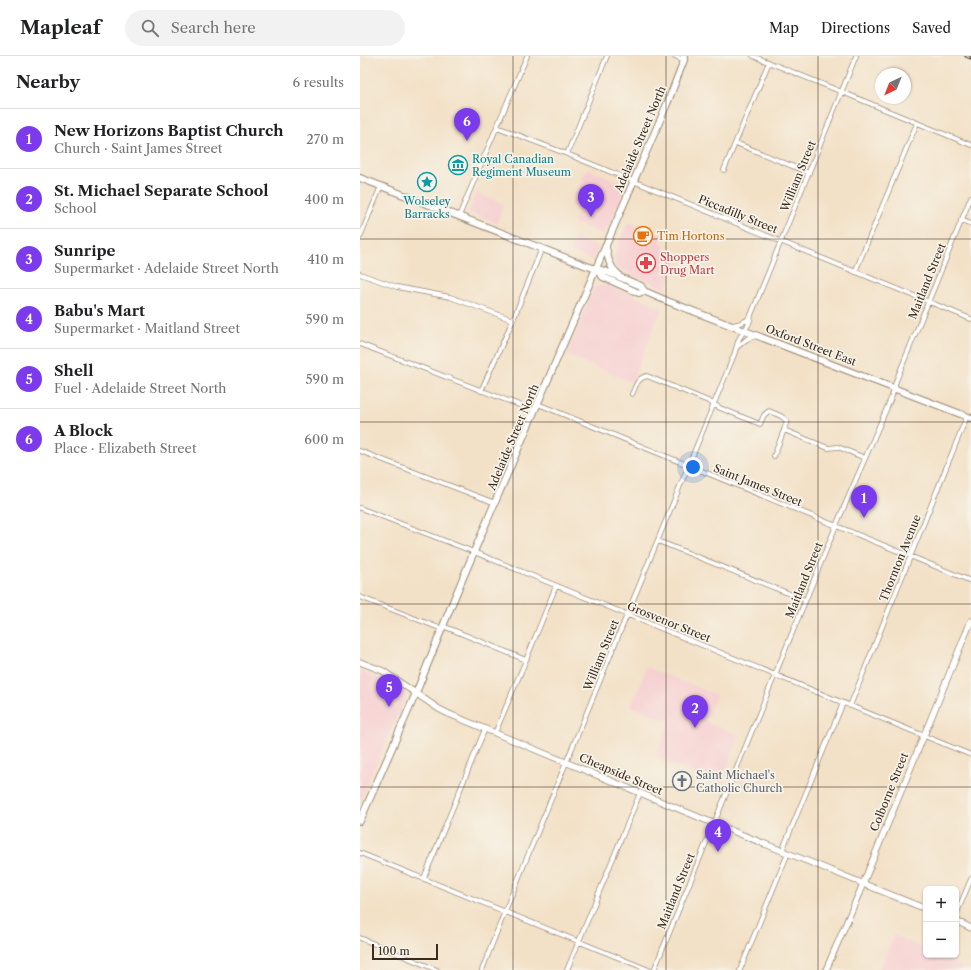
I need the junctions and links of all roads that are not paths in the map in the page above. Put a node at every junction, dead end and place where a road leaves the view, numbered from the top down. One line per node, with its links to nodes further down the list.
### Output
1 (527, 56): 10 (street)
2 (607, 56): 13 (street)
3 (675, 56): 6 (street)
4 (753, 56): 7 (street)
5 (856, 56): 8 (street, William Street)
6 (686, 57): 17 (main road, Adelaide Street North)
7 (769, 62): 8 (street); 11 (street)
8 (842, 92): 9 (street); 15 (street, William Street)
9 (917, 123): 12 (street); 28 (street)
10 (497, 127): 13 (street, Piccadilly Street); 20 (street)
11 (736, 143): 14 (street); 15 (street)
12 (971, 145)
13 (567, 154): 17 (street, Piccadilly Street)
14 (724, 170)
15 (809, 173): 24 (street, William Street)
16 (360, 178): 18 (main road, Oxford Street East)
17 (633, 182): 24 (street, Piccadilly Street); 25 (main road, Adelaide Street North)
18 (381, 186): 20 (main road, Oxford Street East); 23 (street)
19 (971, 197): 21 (street, Maitland Street)
20 (460, 216): 26 (main road, Oxford Street East)
21 (961, 220): 22 (street); 32 (street, Maitland Street)
22 (971, 224)
23 (360, 237)
24 (781, 241): 28 (street, Piccadilly Street); 33 (street, William Street)
25 (606, 245): 27 (main road, Adelaide Street North); 30 (main road)
26 (542, 248): 27 (main road, Oxford Street East); 35 (street)
27 (596, 269): 30 (main road, Oxford Street East); 31 (main road, Oxford Street East); 44 (main road, Adelaide Street North)
28 (855, 272): 32 (street, Piccadilly Street)
29 (360, 274): 35 (street)
30 (620, 277): 31 (main road, Oxford Street East)
31 (644, 291): 36 (main road, Oxford Street East)
32 (929, 302): 34 (street, Piccadilly Street); 41 (street, Maitland Street)
33 (751, 315): 36 (street); 37 (street, William Street)
34 (971, 319)
35 (513, 320): 42 (street)
36 (732, 326): 37 (main road, Oxford Street East)
37 (744, 330): 38 (main road, Oxford Street East); 40 (street, William Street)
38 (757, 335): 40 (street); 41 (main road, Oxford Street East)
39 (360, 344): 42 (street)
40 (737, 347): 45 (street, William Street)
41 (894, 388): 47 (main road, Oxford Street East); 51 (street, Maitland Street)
42 (481, 391): 46 (street)
43 (632, 394): 45 (street)
44 (538, 404): 46 (main road, Adelaide Street North); 52 (street, Saint James Street)
45 (714, 404): 48 (street); 52 (street, William Street)
46 (535, 411): 53 (main road, Adelaide Street North)
47 (969, 417): 58 (street, Thornton Avenue)
48 (784, 430): 50 (street); 51 (street)
49 (360, 451): 53 (street)
50 (774, 456)
51 (864, 458): 55 (street, Maitland Street)
52 (688, 466): 55 (street, Saint James Street); 56 (street, William Street)
53 (495, 503): 57 (main road, Adelaide Street North)
54 (360, 508): 57 (street, Grosvenor Street)
55 (836, 526): 58 (street, Saint James Street); 62 (street, Maitland Street)
56 (658, 541): 62 (street); 63 (street, William Street)
57 (474, 552): 60 (street, Grosvenor Street); 65 (main road, Adelaide Street North)
58 (910, 557): 59 (street, Saint James Street); 71 (street, Thornton Avenue)
59 (971, 581)
60 (556, 586): 63 (street, Grosvenor Street); 66 (street)
61 (360, 597): 65 (street)
62 (805, 600): 68 (street, Maitland Street)
63 (627, 615): 68 (street, Grosvenor Street); 76 (street, William Street)
64 (971, 621): 74 (street, Colborne Street)
65 (442, 628): 66 (street); 69 (main road, Adelaide Street North)
66 (526, 660): 73 (street)
67 (360, 662): 69 (street, Cheapside Street)
68 (775, 675): 70 (street, Grosvenor Street); 79 (street, Maitland Street)
69 (416, 693): 72 (street, Cheapside Street); 78 (main road, Adelaide Street North)
70 (843, 703): 71 (street, Grosvenor Street); 80 (street)
71 (850, 706): 74 (street, Grosvenor Street)
72 (485, 729): 73 (street, Cheapside Street); 83 (street)
73 (495, 733): 76 (street, Cheapside Street)
74 (923, 735): 75 (street, Grosvenor Street); 85 (street, Colborne Street)
75 (971, 755)
76 (567, 762): 77 (street, Cheapside Street); 88 (street, William Street)
77 (640, 793): 79 (street, Cheapside Street); 92 (street)
78 (360, 821)
79 (714, 823): 80 (street, Cheapside Street); 97 (street, Maitland Street)
80 (782, 851): 82 (street, Cheapside Street)
81 (360, 852): 83 (street)
82 (788, 854): 85 (street, Cheapside Street); 98 (street)
83 (424, 878): 88 (street)
84 (971, 879): 87 (street)
85 (862, 884): 86 (street, Cheapside Street); 99 (street, Colborne Street)
86 (923, 908)
87 (959, 908)
88 (505, 911): 92 (street); 94 (street, William Street)
89 (958, 922): 90 (street)
90 (971, 928)
91 (360, 938): 93 (street)
92 (579, 942): 95 (street); 96 (street)
93 (437, 970)
94 (482, 970)
95 (567, 970)
96 (650, 970)
97 (654, 970)
98 (740, 970)
99 (826, 970)

